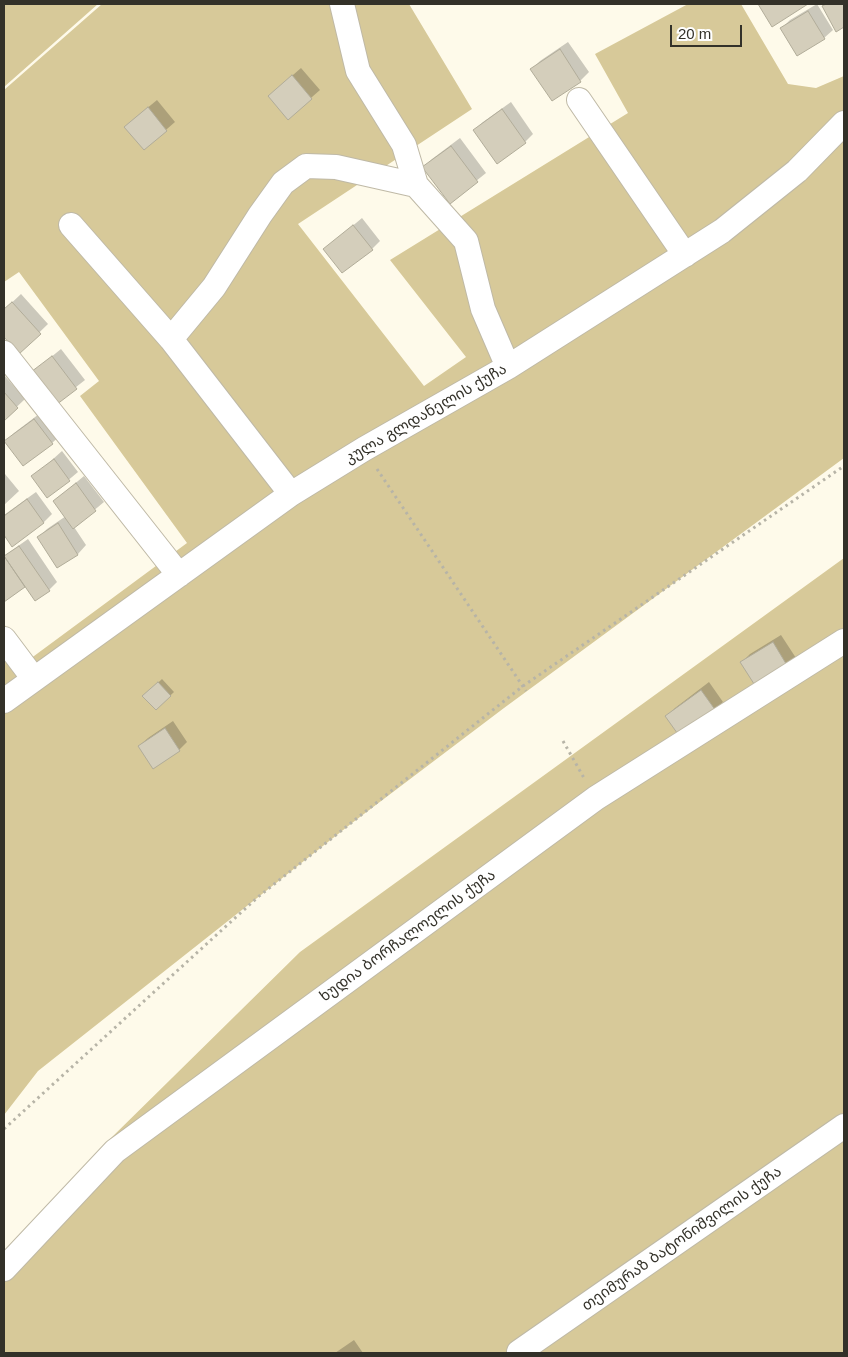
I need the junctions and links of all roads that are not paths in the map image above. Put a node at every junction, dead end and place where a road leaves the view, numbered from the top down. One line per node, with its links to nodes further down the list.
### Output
1 (342, 4): 4 (street)
2 (579, 100): 6 (street)
3 (844, 122): 6 (street, კულა გლდანელის ქუჩა)
4 (416, 185): 7 (street); 9 (street)
5 (71, 225): 7 (street)
6 (685, 255): 9 (street, კულა გლდანელის ქუჩა)
7 (171, 339): 10 (street)
8 (4, 353): 11 (street)
9 (508, 367): 10 (street, კულა გლდანელის ქუჩა)
10 (290, 494): 11 (street, კულა გლდანელის ქუჩა)
11 (179, 575): 14 (street, კულა გლდანელის ქუჩა)
12 (4, 639): 14 (street)
13 (844, 641): 17 (street, ხუდია ბორჩალოელის ქუჩა)
14 (34, 679): 15 (street, კულა გლდანელის ქუჩა)
15 (4, 701)
16 (844, 1126): 18 (street, თეიმურაზ ბატონიშვილის ქუჩა)
17 (4, 1270)
18 (519, 1353)

